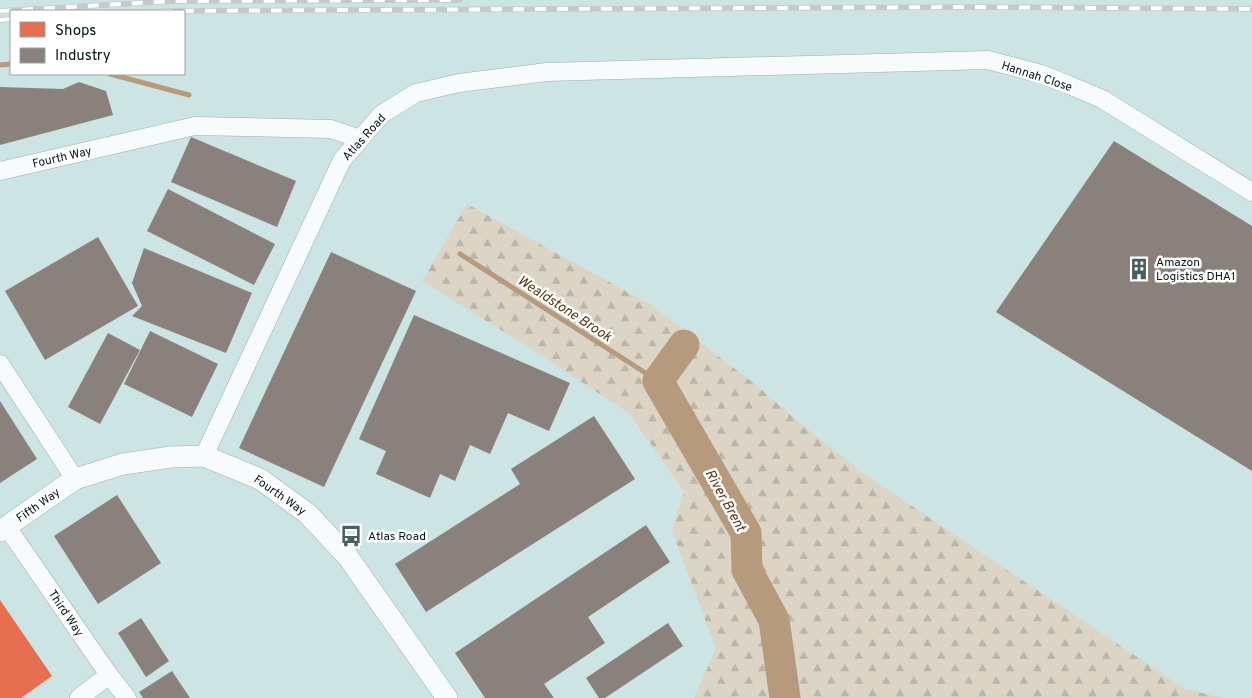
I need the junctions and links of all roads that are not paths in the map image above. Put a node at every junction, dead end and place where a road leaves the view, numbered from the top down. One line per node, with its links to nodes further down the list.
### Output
1 (794, 66): 2 (street, Atlas Road); 4 (street, Hannah Close)
2 (360, 139): 3 (street, Fourth Way); 6 (street, Atlas Road)
3 (0, 171)
4 (1252, 192)
5 (0, 364): 7 (street)
6 (204, 456): 7 (main road, Fourth Way); 12 (main road, Fourth Way)
7 (75, 479): 8 (main road, Fifth Way)
8 (3, 529): 9 (street, Third Way)
9 (109, 675): 10 (street); 11 (street, Third Way)
10 (79, 698)
11 (127, 698)
12 (447, 698)

